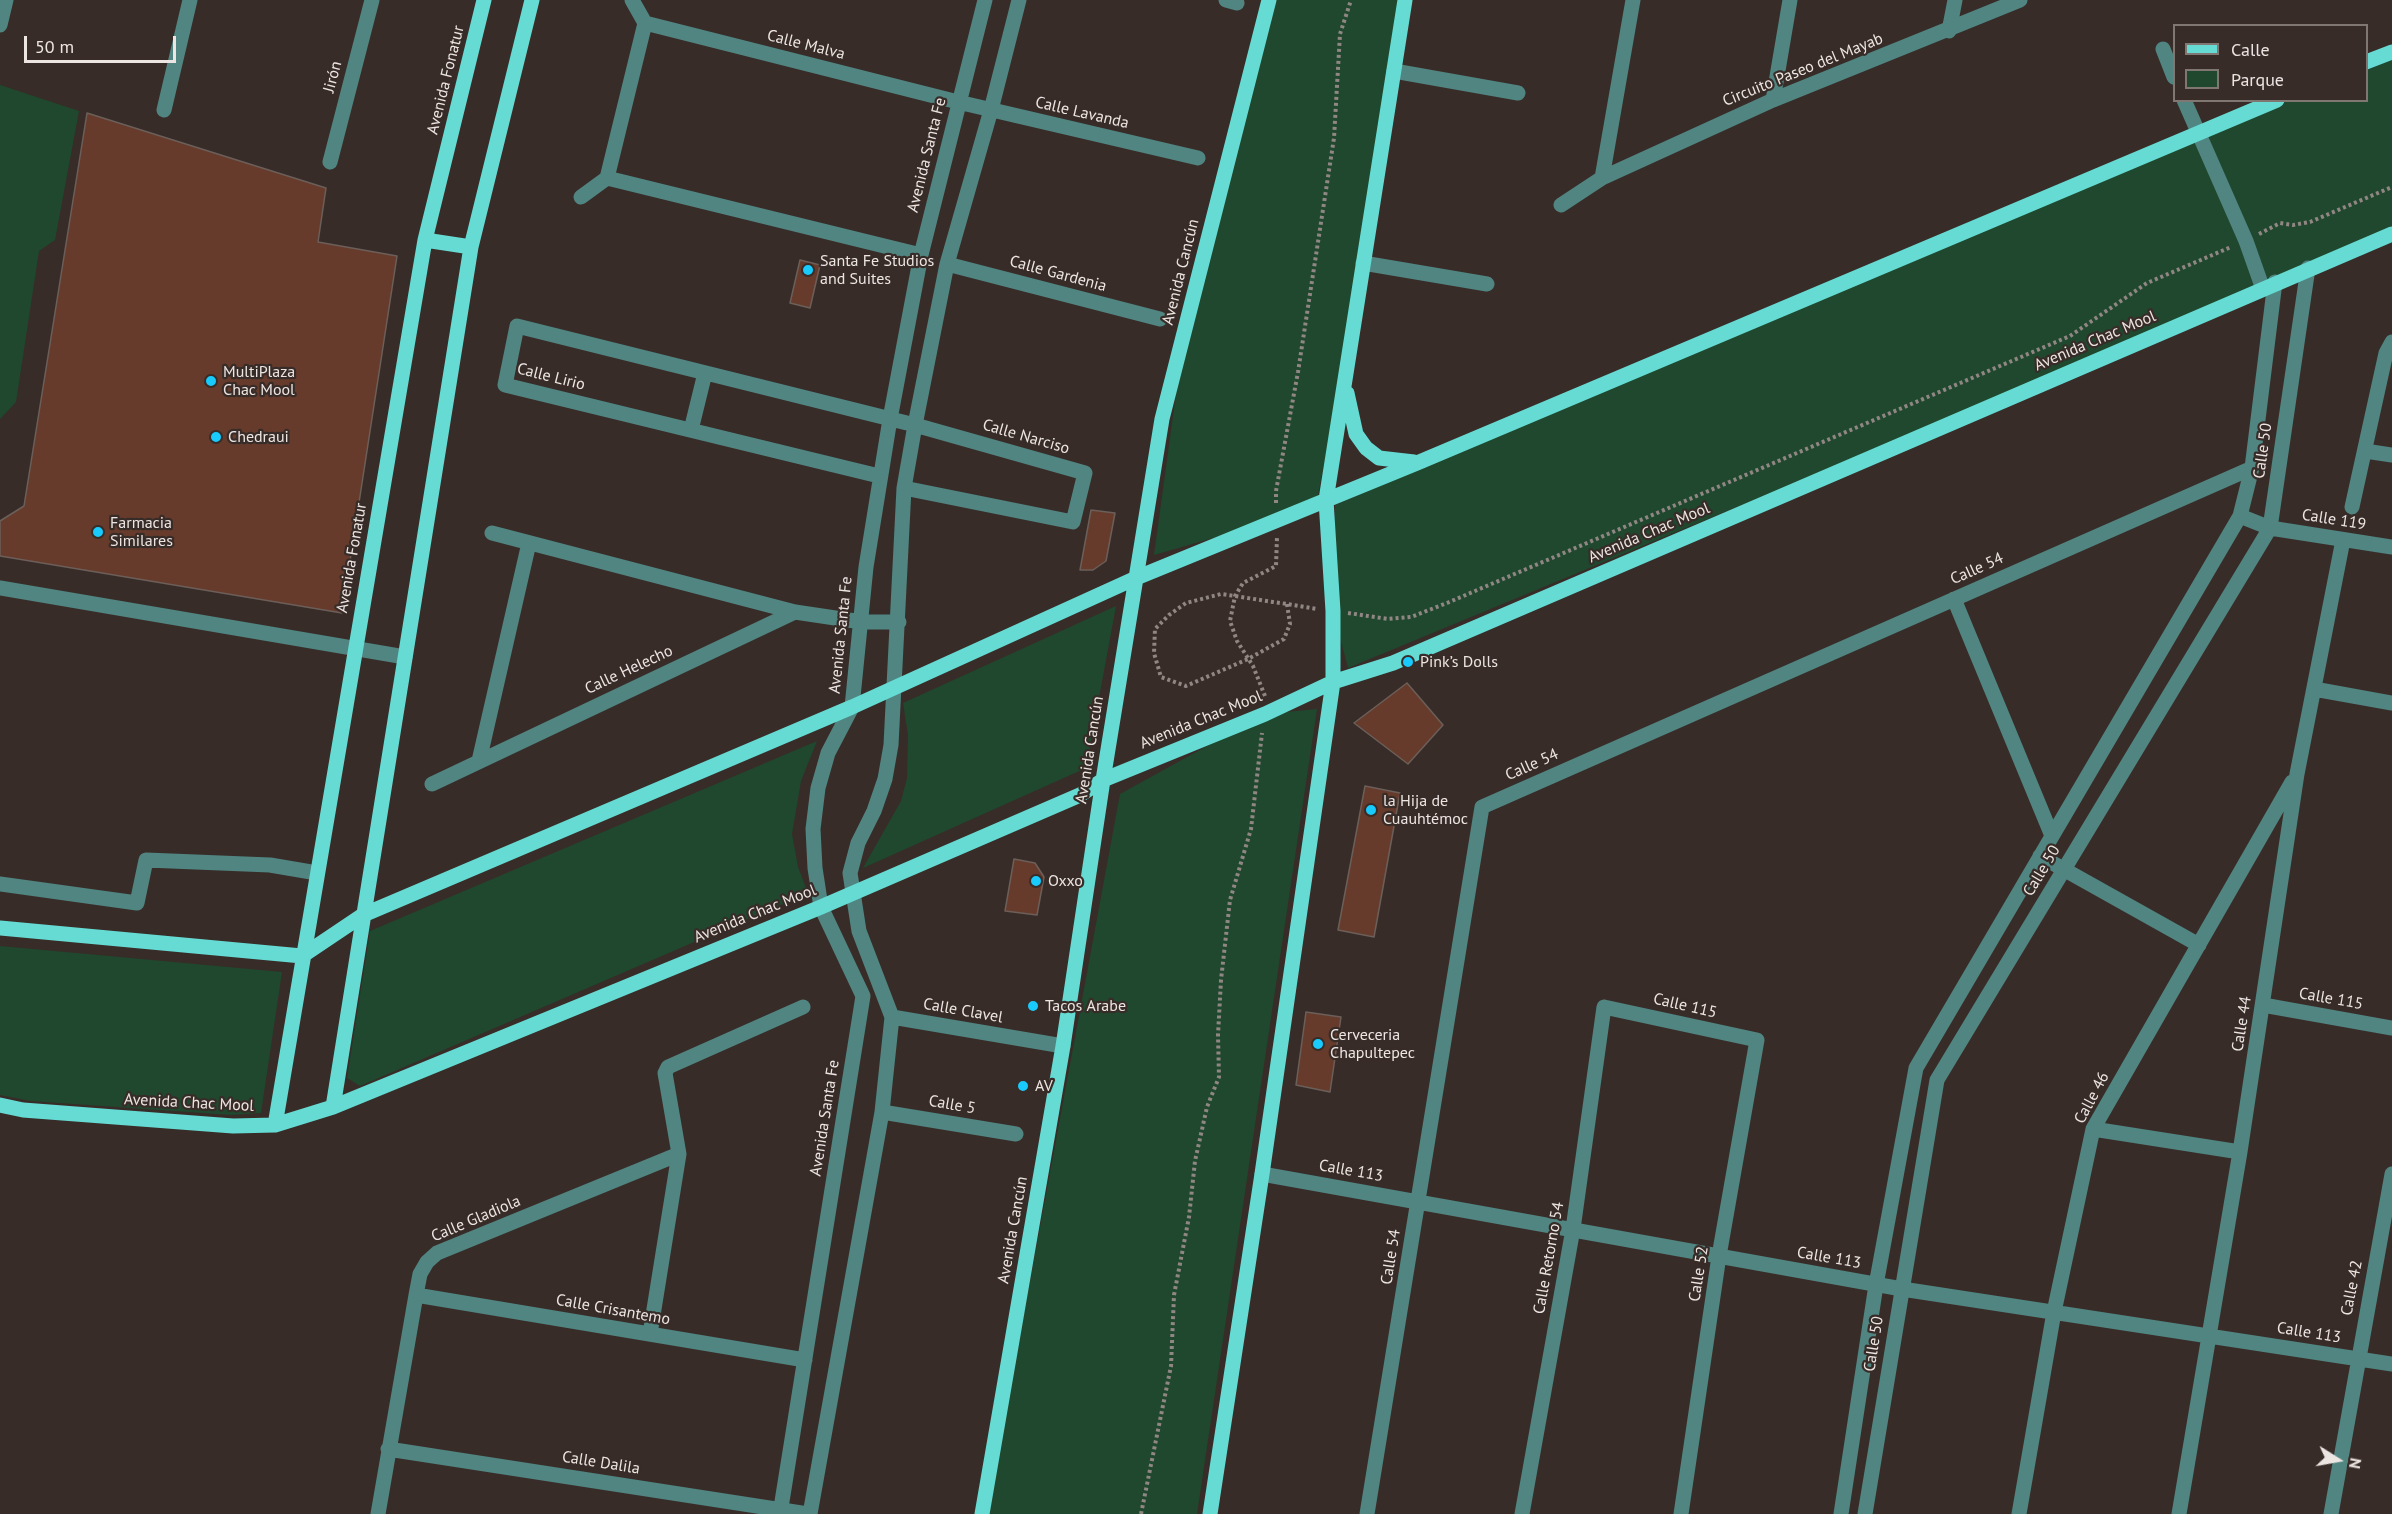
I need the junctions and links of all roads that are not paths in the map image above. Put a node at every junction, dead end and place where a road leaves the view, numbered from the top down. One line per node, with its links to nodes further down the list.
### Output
1 (6, 0): 16 (street)
2 (190, 0): 28 (street)
3 (372, 0): 32 (street, Jirón)
4 (484, 0): 38 (main road, Avenida Fonatur)
5 (532, 0): 39 (main road)
6 (632, 0): 15 (street)
7 (985, 0): 25 (street, Avenida Santa Fe)
8 (1019, 0): 29 (street)
9 (1269, 0): 67 (main road, Avenida Cancún)
10 (1405, 0): 21 (main road)
11 (1633, 0): 34 (street)
12 (1790, 0): 24 (street)
13 (1954, 0): 17 (street)
14 (2020, 0): 17 (street, Circuito Paseo del Mayab)
15 (645, 23): 25 (street, Calle Malva); 33 (street)
16 (0, 26)
17 (1949, 31): 24 (street, Circuito Paseo del Mayab)
18 (2163, 49): 22 (street)
19 (2392, 51): 20 (main road)
20 (2368, 62)
21 (1394, 71): 23 (street); 41 (main road)
22 (2173, 72)
23 (1518, 93)
24 (1773, 100): 34 (street, Circuito Paseo del Mayab)
25 (958, 102): 29 (street, Calle Lavanda); 40 (street, Avenida Santa Fe)
26 (2185, 102): 30 (street)
27 (2272, 102): 30 (main road)
28 (164, 110)
29 (991, 110): 31 (street, Calle Lavanda); 42 (street)
30 (2198, 134): 45 (street); 55 (main road)
31 (1198, 158)
32 (330, 162)
33 (607, 178): 35 (street); 40 (street)
34 (1602, 178): 36 (street, Circuito Paseo del Mayab)
35 (581, 197)
36 (1561, 205)
37 (2392, 234): 43 (main road, Avenida Chac Mool)
38 (425, 240): 39 (main road); 73 (main road, Avenida Fonatur)
39 (471, 247): 74 (main road)
40 (921, 255): 50 (street, Avenida Santa Fe)
41 (1363, 263): 44 (street); 49 (main road)
42 (947, 264): 46 (street, Calle Gardenia); 51 (street)
43 (2308, 268): 45 (main road, Avenida Chac Mool); 62 (street, Calle 50)
44 (1487, 284)
45 (2269, 286): 56 (street, Calle 50); 75 (main road, Avenida Chac Mool)
46 (1160, 319)
47 (2392, 342): 53 (street)
48 (705, 373): 50 (street, Calle Lirio); 52 (street); 52 (street, Calle Lirio)
49 (1345, 384): 55 (main road); 59 (main road)
50 (890, 419): 51 (street, Calle Lirio); 57 (street, Avenida Santa Fe)
51 (915, 425): 58 (street); 58 (street, Calle Narciso)
52 (691, 430): 57 (street, Calle Lirio)
53 (2365, 451): 54 (street); 60 (street)
54 (2392, 455)
55 (1417, 463): 59 (main road)
56 (2252, 468): 61 (street, Calle 50); 69 (street, Calle 54)
57 (879, 476): 71 (street, Avenida Santa Fe)
58 (904, 488): 72 (street)
59 (1326, 500): 67 (main road); 75 (main road)
60 (2352, 507)
61 (2240, 516): 62 (street, Calle 119); 86 (street, Calle 50)
62 (2270, 528): 64 (street, Calle 119); 88 (street, Calle 50)
63 (492, 533): 65 (street)
64 (2343, 540): 66 (street, Calle 119); 77 (street, Calle 44)
65 (529, 543): 70 (street); 80 (street)
66 (2392, 547)
67 (1136, 578): 76 (main road); 82 (main road, Avenida Cancún)
68 (0, 588): 73 (street)
69 (1954, 599): 86 (street); 114 (street, Calle 54)
70 (795, 612): 71 (street); 80 (street, Calle Helecho)
71 (862, 622): 72 (street); 79 (street, Avenida Santa Fe)
72 (899, 622): 76 (street)
73 (355, 649): 74 (street); 89 (main road, Avenida Fonatur)
74 (405, 657): 93 (main road)
75 (1333, 682): 82 (main road, Avenida Chac Mool); 112 (main road)
76 (896, 688): 79 (main road); 91 (street)
77 (2314, 689): 78 (street); 81 (street, Calle 44)
78 (2392, 704)
79 (852, 707): 92 (street, Avenida Santa Fe); 93 (main road)
80 (479, 761): 83 (street, Calle Helecho)
81 (2297, 774): 95 (street, Calle 46); 97 (street, Calle 44)
82 (1103, 780): 84 (main road, Avenida Chac Mool); 85 (main road, Avenida Cancún)
83 (432, 784)
84 (1080, 795): 85 (main road); 91 (main road, Avenida Chac Mool)
85 (1099, 803): 103 (main road, Avenida Cancún)
86 (2052, 836): 87 (street, Calle 50)
87 (2040, 856): 88 (street); 117 (street, Calle 50)
88 (2064, 870): 95 (street); 118 (street, Calle 50)
89 (317, 873): 90 (street); 96 (main road, Avenida Fonatur)
90 (0, 888)
91 (852, 892): 92 (main road, Avenida Chac Mool); 100 (street)
92 (821, 907): 105 (main road, Avenida Chac Mool); 124 (street, Avenida Santa Fe)
93 (363, 915): 96 (main road); 105 (main road)
94 (0, 928): 96 (main road)
95 (2199, 945): 108 (street, Calle 46)
96 (302, 956): 107 (main road, Avenida Fonatur)
97 (2263, 1005): 101 (street, Calle 115); 110 (street, Calle 44)
98 (1604, 1006): 102 (street, Calle 115); 115 (street, Calle Retorno 54)
99 (803, 1007): 111 (street)
100 (892, 1017): 103 (street, Calle Clavel); 106 (street)
101 (2392, 1028)
102 (1757, 1041): 116 (street, Calle 52)
103 (1063, 1046): 130 (main road, Avenida Cancún)
104 (0, 1105): 107 (main road, Avenida Chac Mool)
105 (333, 1107): 107 (main road, Avenida Chac Mool)
106 (882, 1112): 109 (street, Calle 5); 129 (street)
107 (274, 1125)
108 (2093, 1129): 110 (street); 120 (street, Calle 46)
109 (1016, 1134)
110 (2240, 1152): 122 (street, Calle 44)
111 (679, 1154): 119 (street, Calle Gladiola); 121 (street)
112 (1262, 1174): 114 (street, Calle 113); 131 (main road)
113 (2392, 1174): 123 (street, Calle 42)
114 (1418, 1201): 115 (street, Calle 113); 132 (street, Calle 54)
115 (1573, 1229): 116 (street, Calle 113); 133 (street, Calle Retorno 54)
116 (1719, 1256): 117 (street, Calle 113); 134 (street, Calle 52)
117 (1876, 1285): 118 (street, Calle 113); 135 (street, Calle 50)
118 (1902, 1289): 120 (street, Calle 113); 136 (street, Calle 50)
119 (416, 1295): 121 (street, Calle Crisantemo); 126 (street, Calle Gladiola)
120 (2054, 1312): 122 (street, Calle 113); 137 (street, Calle 46)
121 (650, 1334): 124 (street, Calle Crisantemo)
122 (2209, 1334): 123 (street, Calle 113); 138 (street, Calle 44)
123 (2357, 1359): 125 (street, Calle 113); 139 (street, Calle 42)
124 (805, 1360): 127 (street, Avenida Santa Fe)
125 (2392, 1364)
126 (388, 1449): 127 (street, Calle Dalila); 128 (street, Calle Gladiola)
127 (780, 1511): 129 (street, Calle Dalila)
128 (378, 1514)
129 (809, 1514)
130 (982, 1514)
131 (1210, 1514)
132 (1367, 1514)
133 (1522, 1514)
134 (1681, 1514)
135 (1841, 1514)
136 (1865, 1514)
137 (2019, 1514)
138 (2179, 1514)
139 (2331, 1514)

